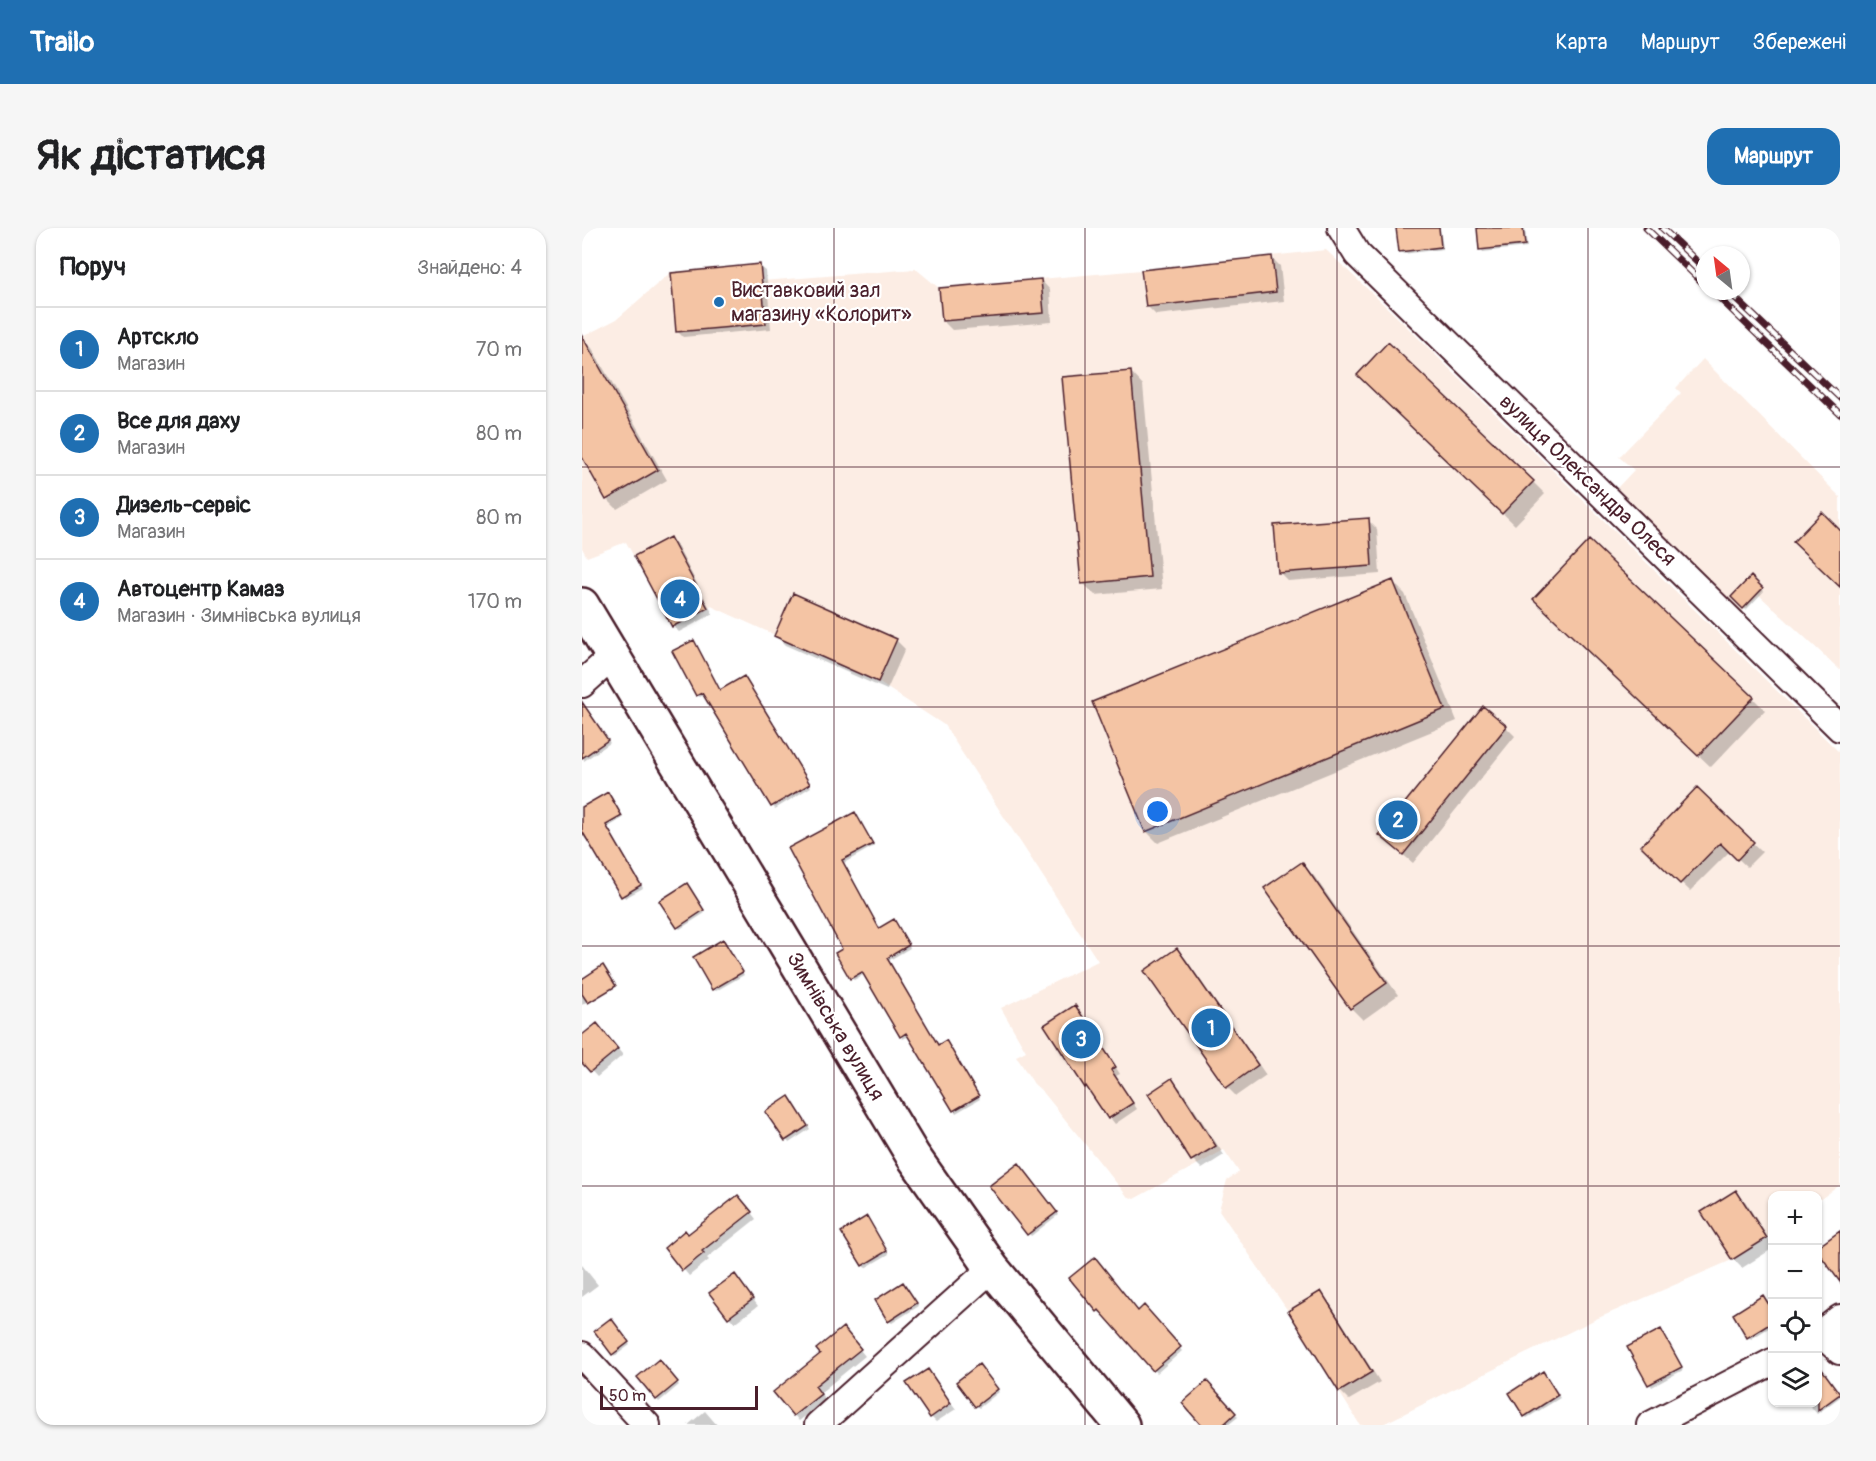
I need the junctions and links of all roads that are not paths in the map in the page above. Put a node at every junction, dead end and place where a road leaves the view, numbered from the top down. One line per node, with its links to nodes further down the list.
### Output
1 (1341, 228): 5 (street, вулиця Олександра Олеся)
2 (582, 605): 3 (main road, Зимнівська вулиця)
3 (613, 656): 4 (street); 6 (main road, Зимнівська вулиця)
4 (582, 684)
5 (1840, 728)
6 (993, 1268): 12 (street); 13 (main road, Зимнівська вулиця)
7 (1826, 1329): 8 (street)
8 (1840, 1351)
9 (582, 1355): 11 (street)
10 (1768, 1365): 14 (street)
11 (647, 1425)
12 (818, 1425)
13 (1122, 1425)
14 (1650, 1425)

